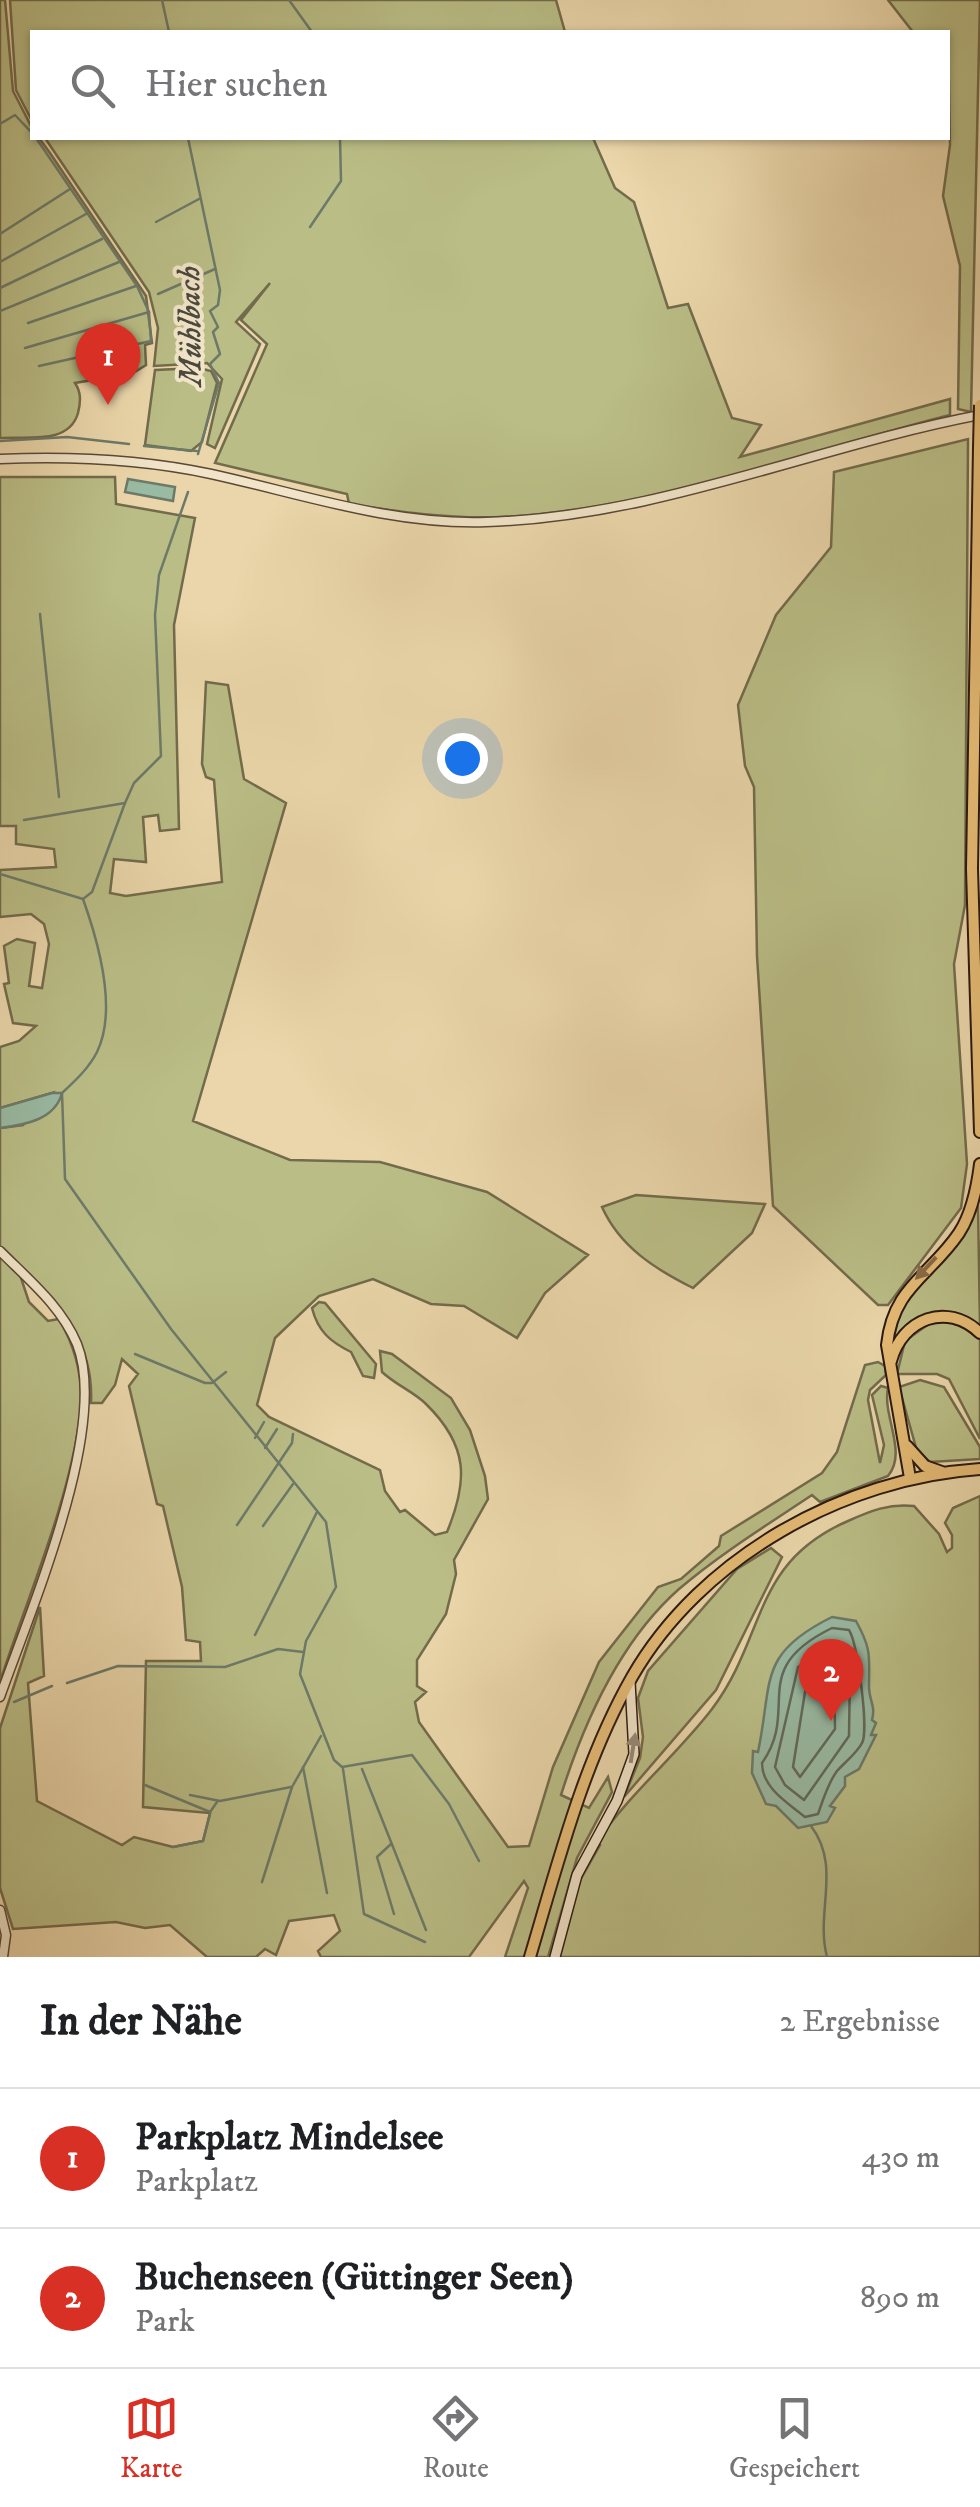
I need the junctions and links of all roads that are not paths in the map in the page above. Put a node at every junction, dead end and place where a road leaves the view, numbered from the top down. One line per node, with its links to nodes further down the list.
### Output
1 (980, 405): 3 (main road, bridge)
2 (980, 415): 4 (street)
3 (979, 447): 5 (main road)
4 (0, 459)
5 (980, 1132)
6 (980, 1164): 9 (main road, one-way to 9)
7 (0, 1251): 15 (street)
8 (980, 1333): 9 (main road)
9 (890, 1367): 10 (main road)
10 (902, 1436): 12 (main road); 13 (main road)
11 (980, 1469): 12 (main road)
12 (942, 1472): 13 (main road)
13 (910, 1478): 14 (main road)
14 (630, 1680): 18 (main road); 19 (main road, one-way to 14)
15 (0, 1697)
16 (0, 1910): 17 (street)
17 (4, 1957)
18 (530, 1957)
19 (556, 1957)

